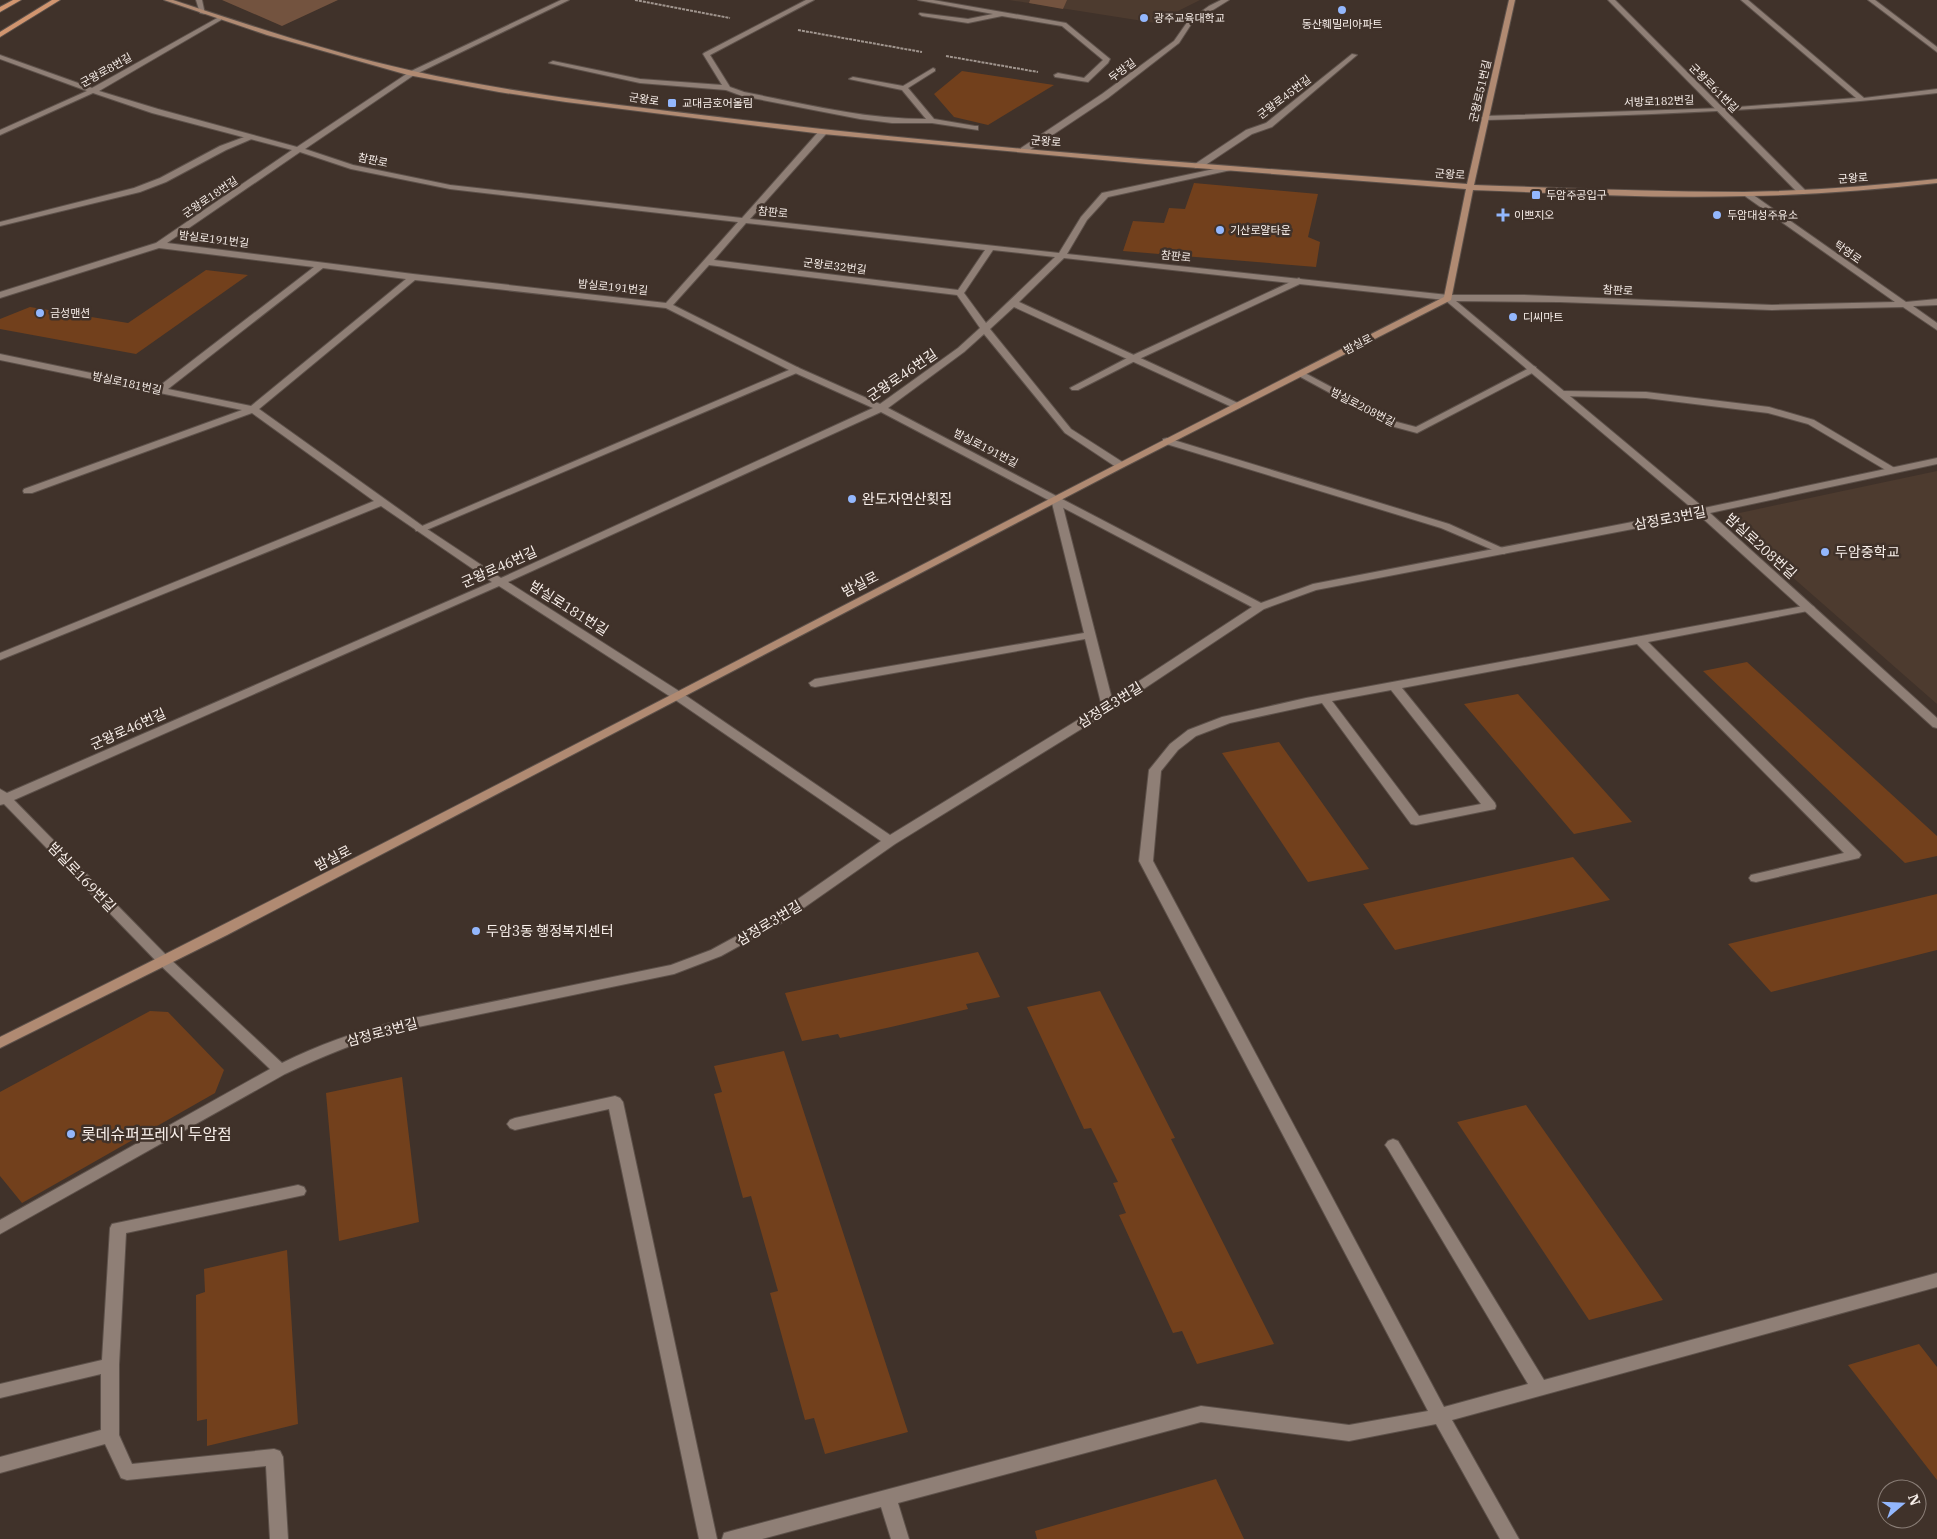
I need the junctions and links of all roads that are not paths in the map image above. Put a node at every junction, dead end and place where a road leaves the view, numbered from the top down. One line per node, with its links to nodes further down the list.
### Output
1 (18, 0): 13 (main road)
2 (57, 0): 18 (main road)
3 (168, 0): 14 (main road, 군왕로)
4 (198, 0): 14 (street)
5 (566, 0): 24 (street, 군왕로18번길)
6 (811, 0): 27 (street)
7 (921, 0): 16 (street)
8 (1226, 0): 40 (street, 두방길)
9 (1512, 0): 33 (main road, 군왕로51번길)
10 (1611, 0): 32 (street, 군왕로61번길)
11 (1744, 0): 31 (street)
12 (1871, 0): 19 (street)
13 (0, 10)
14 (203, 13): 17 (main road, 군왕로)
15 (922, 14): 16 (street)
16 (1004, 14): 25 (street)
17 (219, 19): 24 (main road, 군왕로); 29 (street, 군왕로8번길)
18 (0, 35)
19 (1937, 50)
20 (1354, 55): 41 (street, 군왕로45번길)
21 (0, 57): 29 (street, 참판로)
22 (553, 64): 27 (street)
23 (933, 70): 28 (street)
24 (411, 73): 36 (main road, 군왕로); 39 (street, 군왕로18번길)
25 (1058, 75)
26 (853, 79): 28 (street)
27 (727, 88): 34 (street)
28 (904, 88): 34 (street)
29 (93, 91): 37 (street, 군왕로8번길); 38 (street, 참판로)
30 (1937, 91): 31 (street, 서방로182번길)
31 (1862, 100): 32 (street, 서방로182번길)
32 (1721, 111): 33 (street, 서방로182번길); 45 (street, 군왕로61번길)
33 (1485, 118): 44 (main road, 군왕로51번길)
34 (932, 121): 35 (street)
35 (975, 128)
36 (823, 132): 40 (main road, 군왕로); 47 (street)
37 (0, 133)
38 (250, 138): 39 (street, 참판로); 48 (street)
39 (300, 150): 47 (street, 참판로); 49 (street, 군왕로18번길)
40 (1024, 150): 41 (main road, 군왕로)
41 (1198, 166): 42 (main road, 군왕로)
42 (1228, 168): 44 (main road, 군왕로); 51 (street, 군왕로46번길)
43 (1937, 181): 45 (main road, 군왕로)
44 (1470, 187): 46 (main road, 군왕로); 58 (main road)
45 (1802, 192): 46 (main road, 군왕로)
46 (1746, 194): 61 (street, 탁영로)
47 (746, 220): 50 (street, 참판로); 52 (street)
48 (0, 224)
49 (160, 245): 53 (street, 밤실로191번길); 57 (street, 군왕로18번길)
50 (990, 247): 51 (street, 참판로); 56 (street)
51 (1062, 255): 55 (street, 참판로); 60 (street, 군왕로46번길)
52 (708, 262): 56 (street, 군왕로32번길); 62 (street)
53 (322, 265): 54 (street, 밤실로191번길); 71 (street)
54 (413, 277): 62 (street, 밤실로191번길); 75 (street)
55 (1299, 282): 58 (street, 참판로); 66 (street)
56 (960, 293): 63 (street)
57 (0, 295)
58 (1448, 298): 61 (street, 참판로); 67 (street, 밤실로208번길); 69 (main road, 밤실로)
59 (1937, 302): 61 (street, 참판로)
60 (1013, 303): 63 (street, 군왕로46번길); 66 (street)
61 (1904, 305): 64 (street, 탁영로)
62 (668, 306): 68 (street, 밤실로191번길)
63 (985, 328): 74 (street, 군왕로46번길); 78 (street)
64 (1937, 328)
65 (0, 357): 71 (street, 밤실로181번길)
66 (1134, 358): 70 (street); 73 (street)
67 (1533, 369): 69 (street, 밤실로208번길); 72 (street, 밤실로208번길)
68 (796, 370): 74 (street, 밤실로191번길); 84 (street)
69 (1300, 374): 73 (main road, 밤실로)
70 (1075, 388)
71 (160, 390): 75 (street, 밤실로181번길)
72 (1562, 394): 79 (street); 83 (street, 밤실로208번길)
73 (1237, 406): 76 (main road, 밤실로)
74 (881, 408): 81 (street, 밤실로191번길); 86 (street, 군왕로46번길)
75 (253, 409): 80 (street); 82 (street, 밤실로181번길)
76 (1167, 441): 78 (main road, 밤실로); 85 (street)
77 (1937, 462): 79 (street, 삼정로3번길)
78 (1120, 465): 81 (main road, 밤실로)
79 (1893, 470): 83 (street, 삼정로3번길)
80 (28, 491)
81 (1056, 499): 87 (street); 89 (street); 94 (main road, 밤실로)
82 (383, 502): 84 (street, 밤실로181번길); 91 (street)
83 (1702, 512): 85 (street, 삼정로3번길); 88 (street, 밤실로208번길)
84 (420, 529): 86 (street, 밤실로181번길)
85 (1504, 551): 87 (street, 삼정로3번길)
86 (500, 582): 94 (street, 밤실로181번길); 98 (street, 군왕로46번길)
87 (1260, 607): 96 (street, 삼정로3번길)
88 (1809, 608): 90 (street); 97 (street, 밤실로208번길)
89 (1090, 635): 92 (street); 96 (street)
90 (1641, 641): 93 (street); 100 (street)
91 (0, 657)
92 (815, 683)
93 (1394, 686): 95 (street); 95 (street)
94 (678, 696): 99 (street); 101 (main road, 밤실로)
95 (1325, 699): 112 (street)
96 (1108, 706): 99 (street, 삼정로3번길)
97 (1937, 724)
98 (2, 797): 101 (street, 밤실로169번길)
99 (890, 841): 103 (street, 삼정로3번길)
100 (1756, 878)
101 (164, 962): 102 (main road, 밤실로); 103 (street, 밤실로169번길)
102 (0, 1043)
103 (280, 1070): 107 (street, 삼정로3번길)
104 (514, 1124): 117 (street)
105 (1394, 1145): 110 (street)
106 (298, 1192): 109 (street)
107 (0, 1228)
108 (1937, 1280): 110 (street)
109 (110, 1365): 111 (street); 113 (street)
110 (1540, 1389): 112 (street)
111 (0, 1391)
112 (1440, 1416): 115 (street); 120 (street)
113 (110, 1436): 114 (street); 116 (street)
114 (0, 1465)
115 (887, 1498): 118 (street); 119 (street)
116 (279, 1539)
117 (708, 1539)
118 (731, 1539)
119 (900, 1539)
120 (1510, 1539)

